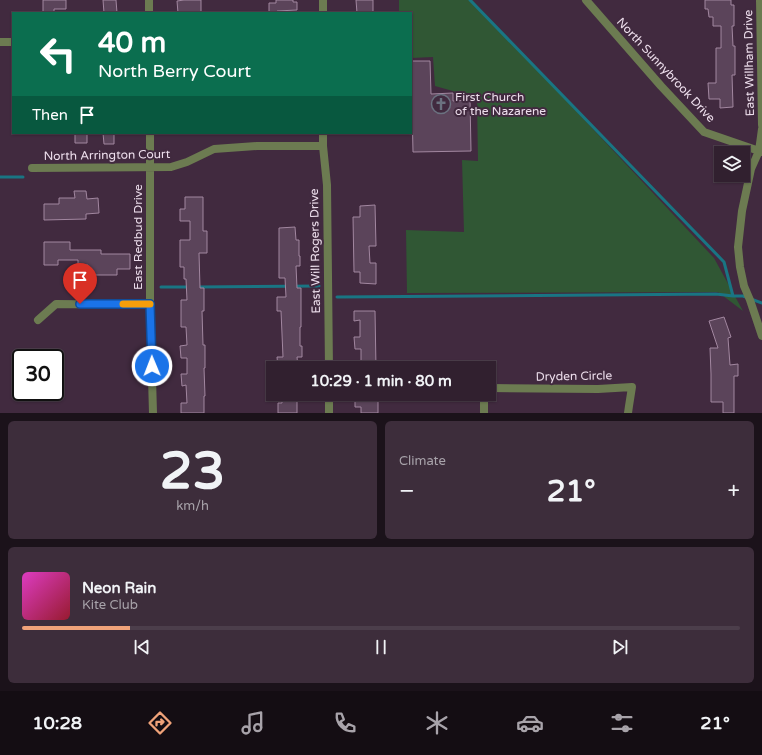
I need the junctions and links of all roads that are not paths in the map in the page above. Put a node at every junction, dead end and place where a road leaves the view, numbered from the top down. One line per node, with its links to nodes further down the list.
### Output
1 (148, 0): 5 (street)
2 (323, 0): 6 (street)
3 (586, 0): 14 (street, North Sunnybrook Drive)
4 (760, 0): 9 (street, East Willham Drive)
5 (149, 12)
6 (323, 12)
7 (0, 42): 8 (street)
8 (12, 42)
9 (762, 125)
10 (762, 129): 14 (street, East Willham Drive)
11 (150, 134): 15 (street, East Redbud Drive)
12 (323, 134): 13 (street, East Will Rogers Drive)
13 (322, 146): 15 (street, North Arrington Court); 21 (street, East Will Rogers Drive)
14 (761, 152): 18 (street, East Willham Drive)
15 (150, 167): 16 (street, North Arrington Court); 17 (street, East Redbud Drive)
16 (32, 168)
17 (150, 304): 19 (street); 25 (street, East Redbud Drive)
18 (758, 314): 20 (street, East Willham Drive)
19 (38, 320)
20 (762, 336)
21 (329, 361)
22 (496, 388): 28 (street, Dryden Circle)
23 (329, 401): 26 (street)
24 (484, 401): 27 (street)
25 (153, 413)
26 (329, 413)
27 (484, 413)
28 (628, 413)

